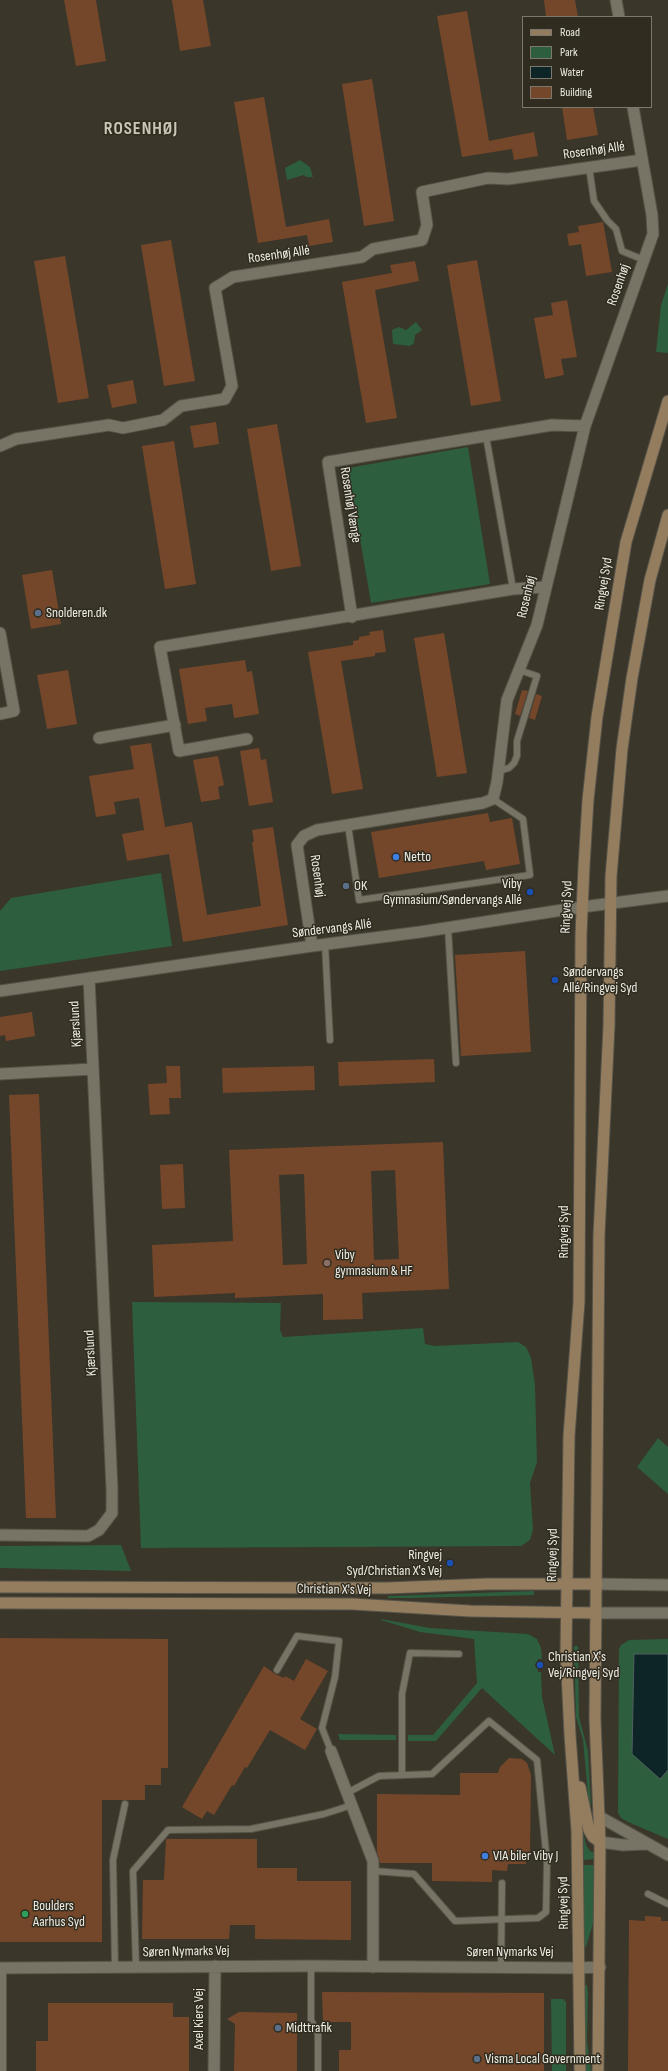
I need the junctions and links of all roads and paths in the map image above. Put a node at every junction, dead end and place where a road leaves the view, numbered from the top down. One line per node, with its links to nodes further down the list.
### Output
1 (616, 0): 2 (street)
2 (619, 16)
3 (633, 108): 4 (street, Rosenhøj)
4 (642, 160): 5 (street, Rosenhøj Allé); 6 (street, Rosenhøj)
5 (589, 167): 6 (lane); 10 (street, Rosenhøj Allé)
6 (644, 260): 8 (street, Rosenhøj)
7 (668, 401): 28 (main road, Ringvej Syd)
8 (585, 426): 9 (street, Rosenhøj Vænge); 14 (street, Rosenhøj)
9 (486, 436): 15 (lane); 16 (street, Rosenhøj Vænge)
10 (0, 446)
11 (668, 515): 13 (main road)
12 (668, 543): 13 (main road)
13 (650, 580): 27 (main road)
14 (545, 587): 15 (street); 18 (street, Rosenhøj)
15 (513, 589): 16 (street)
16 (352, 617): 20 (street)
17 (0, 633): 19 (street)
18 (519, 670): 23 (street, Rosenhøj); 23 (lane)
19 (0, 714)
20 (175, 725): 21 (street); 22 (street)
21 (99, 738)
22 (247, 739)
23 (498, 771): 24 (street, Rosenhøj)
24 (493, 799): 25 (street, Rosenhøj); 25 (lane)
25 (348, 825): 31 (street, Rosenhøj)
26 (668, 896): 27 (street, Søndervangs Allé)
27 (610, 904): 28 (street, Søndervangs Allé); 40 (main road)
28 (582, 907): 29 (street, Søndervangs Allé); 39 (main road, Ringvej Syd)
29 (448, 928): 30 (street, Søndervangs Allé); 35 (lane)
30 (325, 944): 31 (street, Søndervangs Allé); 34 (lane)
31 (312, 946): 32 (street, Søndervangs Allé)
32 (89, 978): 33 (street, Søndervangs Allé); 36 (street, Kjærslund)
33 (0, 991)
34 (330, 1040)
35 (456, 1063)
36 (93, 1069): 37 (street); 38 (street, Kjærslund)
37 (0, 1074)
38 (0, 1535)
39 (567, 1584): 40 (main road, Christian X's Vej); 42 (main road, Christian X's Vej); 44 (main road, Ringvej Syd)
40 (597, 1584): 41 (street, Christian X's Vej); 45 (main road)
41 (668, 1585)
42 (0, 1587)
43 (0, 1603): 44 (main road, Christian X's Vej)
44 (567, 1613): 45 (main road, Christian X's Vej); 49 (main road, Ringvej Syd)
45 (596, 1613): 46 (street, Christian X's Vej); 55 (main road)
46 (668, 1613)
47 (459, 1654): 51 (lane)
48 (277, 1670): 50 (lane)
49 (570, 1735): 56 (main road); 72 (main road, Ringvej Syd)
50 (331, 1751): 52 (street)
51 (402, 1775): 52 (lane); 63 (lane)
52 (347, 1793): 54 (street)
53 (125, 1804): 66 (lane)
54 (352, 1805): 59 (street); 67 (lane)
55 (600, 1817): 56 (main road); 57 (street)
56 (600, 1842): 57 (street); 70 (main road)
57 (647, 1844): 58 (street)
58 (668, 1855)
59 (373, 1871): 63 (lane); 68 (street)
60 (502, 1883): 63 (lane)
61 (648, 1894): 62 (lane)
62 (668, 1904)
63 (502, 1920): 69 (lane)
64 (215, 1966): 65 (street, Søren Nymarks Vej); 67 (street, Søren Nymarks Vej); 75 (street, Axel Kiers Vej)
65 (311, 1966): 68 (street, Søren Nymarks Vej); 76 (lane)
66 (116, 1967): 67 (street, Søren Nymarks Vej); 71 (street, Søren Nymarks Vej)
67 (136, 1967)
68 (373, 1967): 69 (street, Søren Nymarks Vej)
69 (501, 1967): 72 (street, Søren Nymarks Vej)
70 (600, 1967): 72 (street, Søren Nymarks Vej); 78 (main road)
71 (2, 1968): 73 (lane)
72 (579, 1968): 77 (main road, Ringvej Syd)
73 (2, 2042): 74 (lane)
74 (3, 2071)
75 (214, 2071)
76 (318, 2071)
77 (580, 2071)
78 (598, 2071)

